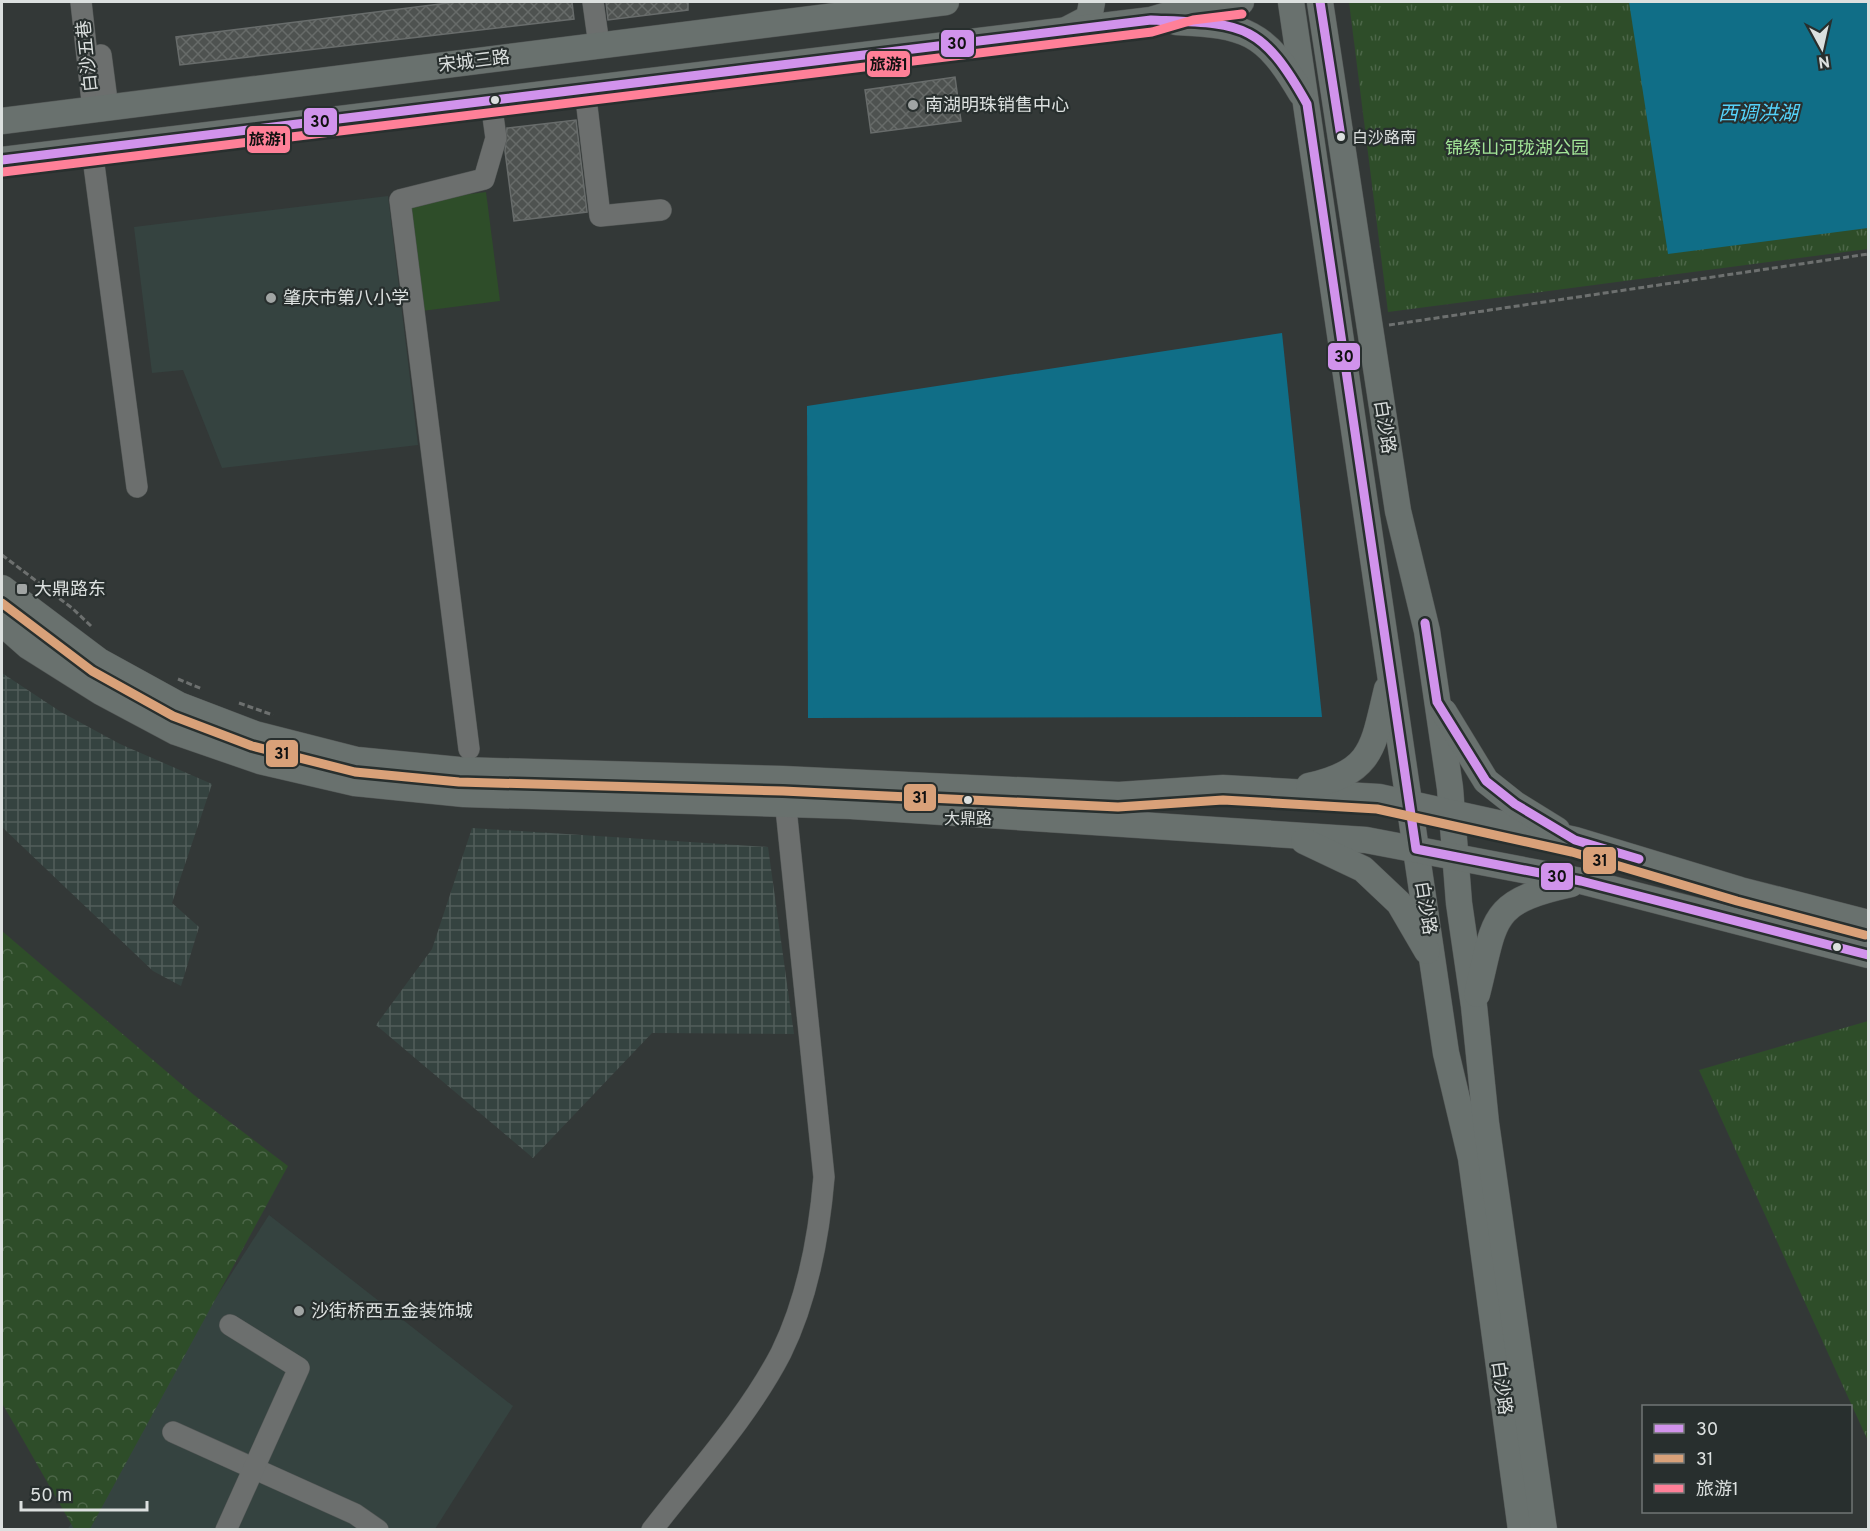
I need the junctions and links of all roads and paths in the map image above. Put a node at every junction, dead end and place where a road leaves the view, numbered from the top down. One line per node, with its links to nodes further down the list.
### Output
1 (81, 2): 15 (street, 白沙五巷)
2 (95, 2): 15 (street)
3 (593, 2): 11 (street)
4 (946, 2): 11 (main road, 宋城三路)
5 (1092, 2): 10 (main road)
6 (1241, 2): 9 (main road)
7 (1291, 2): 14 (main road, 白沙路)
8 (1320, 2): 21 (main road, 白沙路)
9 (1151, 20): 10 (main road); 14 (main road)
10 (1067, 30): 12 (main road)
11 (598, 45): 15 (main road, 宋城三路)
12 (585, 90): 13 (main road); 19 (street)
13 (491, 102): 17 (main road); 33 (street)
14 (1307, 104): 28 (main road, 白沙路)
15 (100, 109): 16 (main road, 宋城三路)
16 (2, 121)
17 (92, 150): 18 (main road); 22 (street)
18 (2, 160)
19 (661, 210)
20 (1869, 254): 21 (path)
21 (1370, 327): 31 (main road, 白沙路)
22 (136, 487)
23 (2, 555): 26 (path)
24 (2, 588): 35 (main road)
25 (2, 623): 35 (main road)
26 (98, 633)
27 (176, 678): 29 (path)
28 (1389, 680): 34 (main road); 36 (main road, 白沙路)
29 (204, 691)
30 (236, 702): 32 (path)
31 (1437, 702): 37 (main road, 白沙路); 39 (main road)
32 (280, 717)
33 (469, 749)
34 (1286, 790): 35 (main road); 36 (main road)
35 (785, 791): 38 (main road); 52 (street)
36 (1411, 802): 37 (main road); 40 (main road, 白沙路)
37 (1453, 812): 39 (main road); 41 (main road, 白沙路)
38 (1290, 835): 40 (main road); 45 (main road)
39 (1575, 840): 43 (main road)
40 (1416, 849): 41 (main road); 45 (main road, 白沙路)
41 (1456, 856): 42 (main road); 46 (main road, 白沙路)
42 (1581, 882): 44 (main road); 46 (main road)
43 (1869, 923)
44 (1869, 955)
45 (1434, 962): 53 (main road, 白沙路)
46 (1474, 1006): 54 (main road, 白沙路)
47 (230, 1325): 49 (street)
48 (173, 1432): 49 (street)
49 (254, 1468): 50 (street); 51 (street)
50 (226, 1530)
51 (378, 1530)
52 (652, 1530)
53 (1521, 1530)
54 (1544, 1530)

